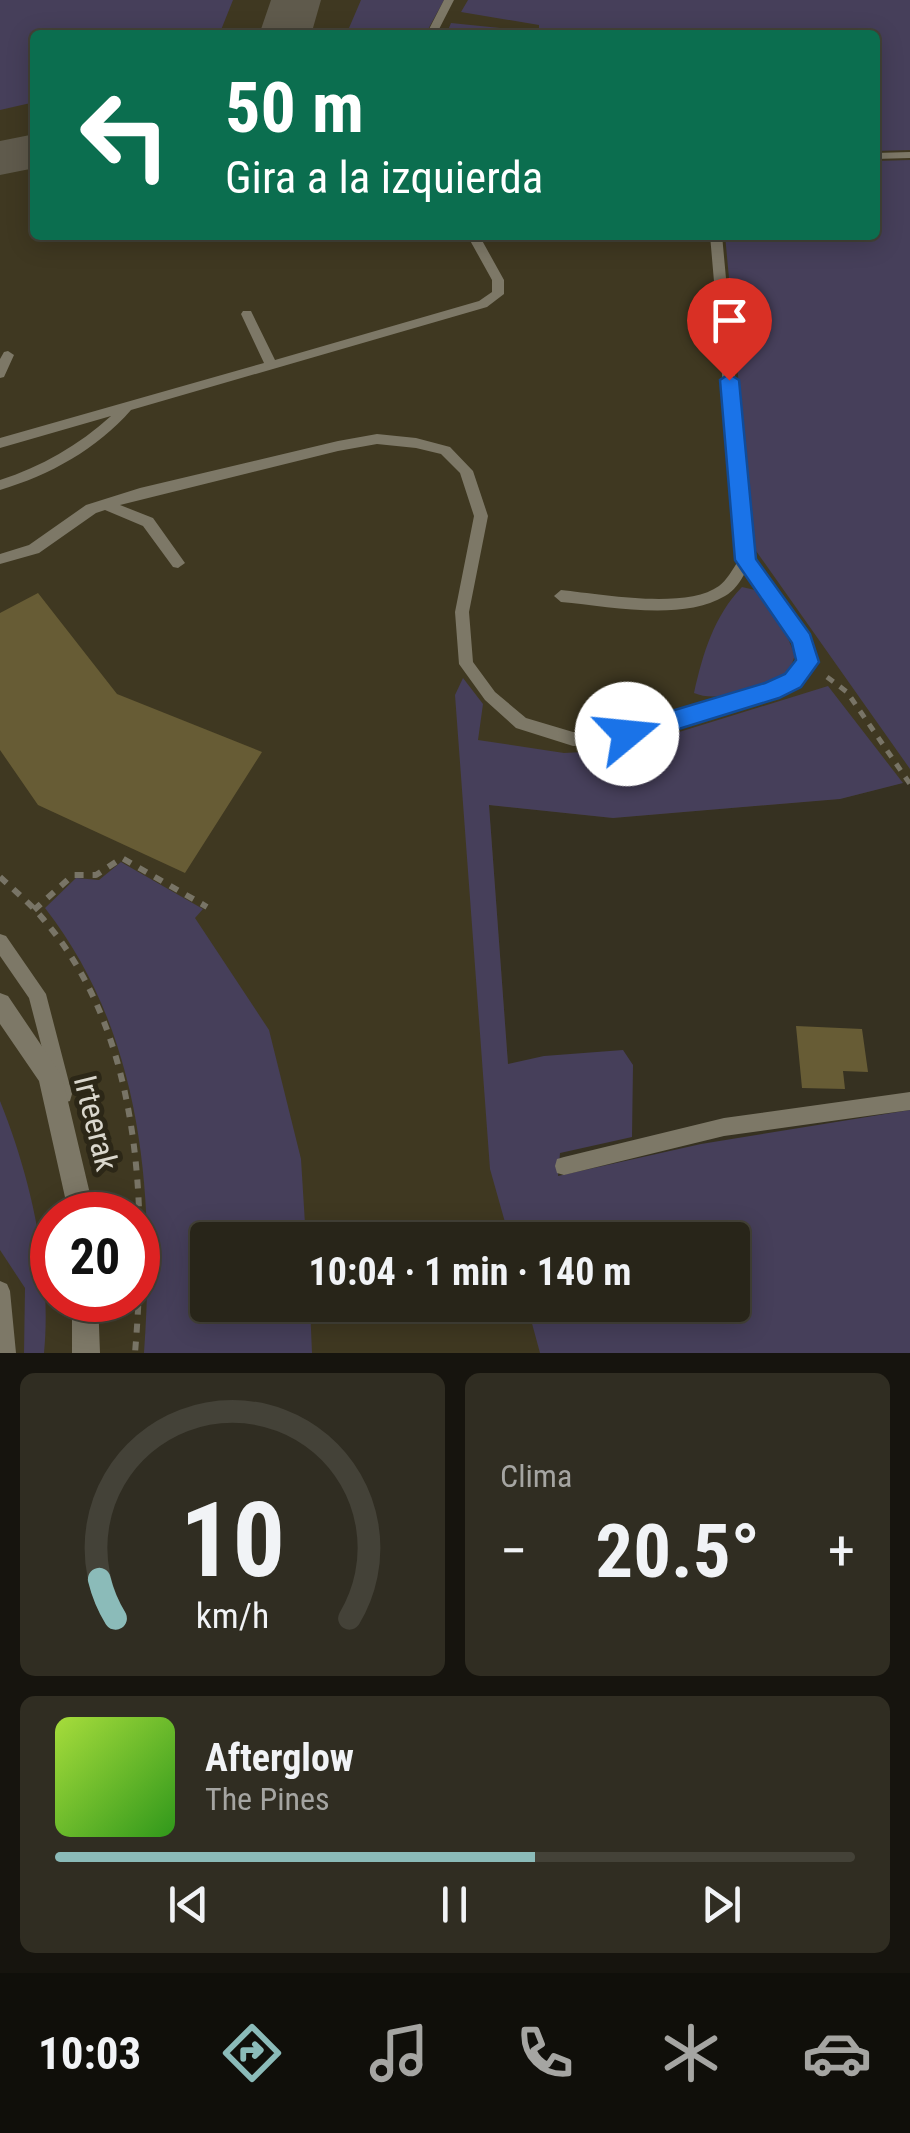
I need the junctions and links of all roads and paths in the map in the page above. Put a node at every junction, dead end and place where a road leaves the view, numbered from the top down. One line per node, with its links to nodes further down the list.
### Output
1 (449, 0): 2 (lane)
2 (434, 30)
3 (910, 155): 4 (lane)
4 (880, 156)
5 (476, 240): 9 (lane)
6 (716, 240): 18 (lane)
7 (247, 314): 9 (lane)
8 (8, 355): 10 (lane)
9 (272, 364): 11 (lane)
10 (0, 374)
11 (128, 405): 12 (lane); 13 (lane)
12 (0, 443)
13 (0, 485)
14 (161, 488): 15 (lane); 16 (lane); 21 (lane)
15 (105, 504): 16 (lane); 17 (lane)
16 (148, 522): 19 (lane)
17 (0, 559)
18 (746, 560): 20 (lane); 21 (lane)
19 (178, 563)
20 (561, 596)
21 (808, 662): 22 (path)
22 (910, 784)
23 (0, 878): 25 (path)
24 (206, 907): 25 (path)
25 (34, 910): 36 (path)
26 (0, 942): 29 (lane)
27 (0, 1004): 29 (street, Irteerak)
28 (910, 1101): 30 (lane)
29 (69, 1143): 31 (street, Irteerak)
30 (564, 1166)
31 (78, 1192)
32 (0, 1290): 34 (lane)
33 (85, 1322): 35 (street)
34 (6, 1353)
35 (86, 1353)
36 (135, 1353)

